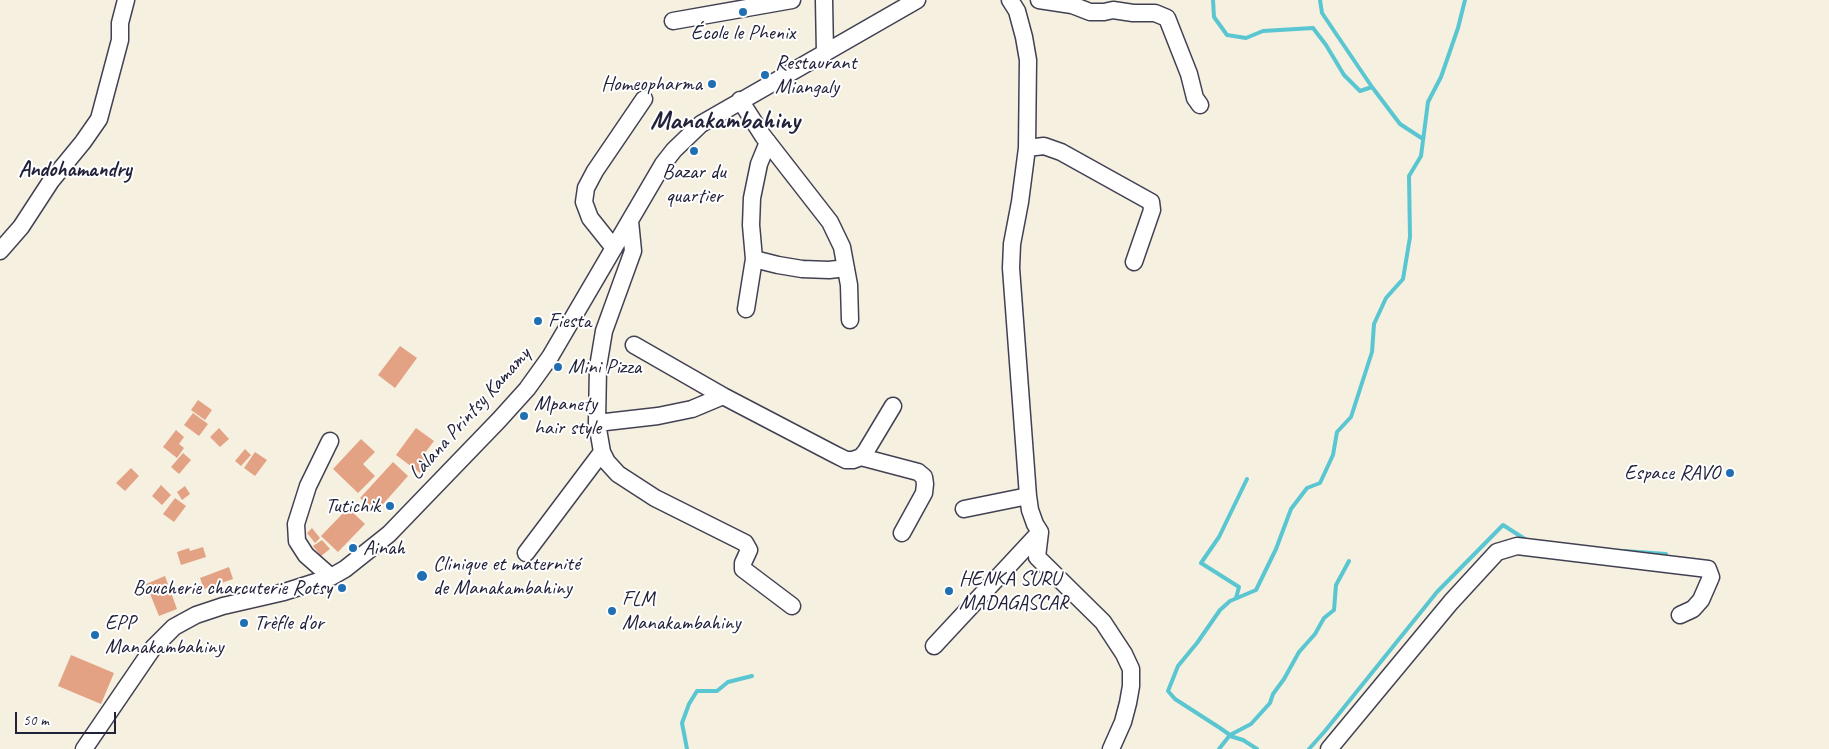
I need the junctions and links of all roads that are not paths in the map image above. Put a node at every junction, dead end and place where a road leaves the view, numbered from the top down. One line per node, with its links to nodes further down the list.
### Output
1 (126, 0): 16 (street)
2 (792, 0): 7 (street)
3 (824, 0): 8 (street)
4 (918, 0): 8 (street, Làlana Printsy Kamamy)
5 (1010, 0): 13 (street)
6 (1039, 0): 11 (street)
7 (673, 21)
8 (825, 54): 10 (street, Làlana Printsy Kamamy)
9 (644, 99): 15 (street)
10 (740, 100): 12 (street); 14 (street, Làlana Printsy Kamamy)
11 (1200, 105)
12 (768, 142): 17 (street); 19 (street)
13 (1027, 148): 18 (street); 29 (street)
14 (630, 221): 15 (street, Làlana Printsy Kamamy); 25 (street)
15 (614, 248): 34 (street, Làlana Printsy Kamamy)
16 (0, 251)
17 (754, 259): 19 (street); 20 (street)
18 (1134, 262)
19 (846, 268): 21 (street)
20 (746, 309)
21 (850, 320)
22 (634, 345): 23 (street)
23 (723, 396): 25 (street); 28 (street)
24 (893, 406): 28 (street)
25 (597, 422): 27 (street)
26 (330, 441): 34 (street)
27 (602, 452): 33 (street); 35 (street)
28 (861, 457): 32 (street)
29 (1028, 496): 30 (street); 31 (street)
30 (964, 509)
31 (1040, 532): 37 (street); 39 (street)
32 (902, 534)
33 (526, 553)
34 (331, 577): 38 (street, Làlana Printsy Kamamy)
35 (792, 606)
36 (1680, 615): 40 (street)
37 (934, 646)
38 (84, 749)
39 (1111, 749)
40 (1329, 749)

